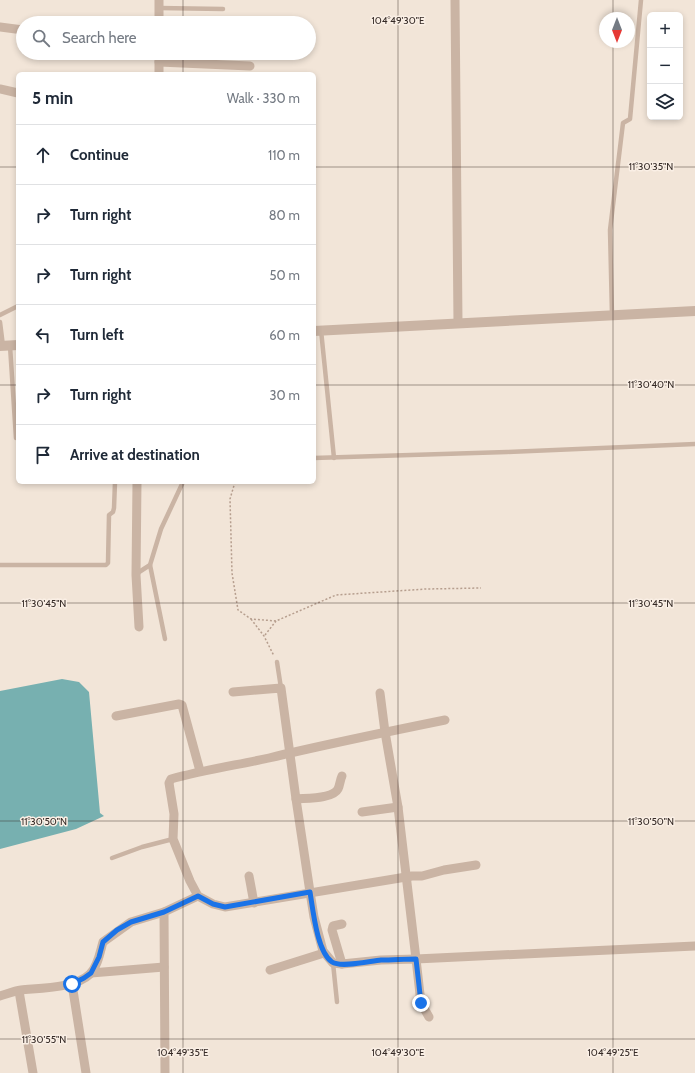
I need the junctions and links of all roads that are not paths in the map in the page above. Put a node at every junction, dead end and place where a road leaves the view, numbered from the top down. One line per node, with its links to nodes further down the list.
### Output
1 (456, 0): 20 (street)
2 (641, 0): 18 (lane)
3 (159, 4): 4 (lane); 5 (street)
4 (223, 9)
5 (159, 16)
6 (0, 28): 7 (street)
7 (16, 29)
8 (159, 60): 12 (street)
9 (170, 60): 11 (street)
10 (250, 66): 11 (street)
11 (224, 70)
12 (159, 72)
13 (0, 89): 14 (street)
14 (16, 93)
15 (16, 307): 17 (lane)
16 (695, 311): 18 (street)
17 (0, 315)
18 (612, 315): 20 (street)
19 (0, 322): 22 (lane)
20 (458, 323): 21 (street)
21 (317, 331): 26 (lane)
22 (8, 346): 23 (lane)
23 (16, 438)
24 (695, 444): 26 (lane)
25 (316, 458): 26 (lane)
26 (334, 458)
27 (115, 484): 30 (lane)
28 (137, 484): 32 (street)
29 (182, 484): 31 (lane)
30 (0, 565)
31 (150, 565): 32 (lane); 34 (lane)
32 (136, 575): 33 (street)
33 (139, 627)
34 (165, 639)
35 (276, 660): 36 (lane)
36 (282, 688): 37 (street); 42 (street)
37 (233, 692)
38 (380, 693): 41 (street)
39 (116, 716): 43 (street)
40 (445, 720): 41 (street)
41 (384, 732): 42 (street); 46 (street)
42 (290, 752): 43 (street); 45 (street)
43 (200, 771): 48 (street)
44 (342, 776): 45 (street)
45 (296, 799): 53 (street)
46 (398, 807): 47 (street); 52 (street)
47 (362, 812)
48 (173, 839): 49 (lane); 54 (street)
49 (112, 858)
50 (476, 865): 52 (street)
51 (249, 876): 55 (street)
52 (406, 877): 53 (street); 60 (street)
53 (310, 892): 55 (street); 59 (street)
54 (198, 896): 55 (street); 56 (street)
55 (254, 903)
56 (164, 912): 62 (street); 64 (street)
57 (342, 924): 61 (street)
58 (695, 946): 60 (street)
59 (324, 953): 61 (street); 63 (street)
60 (416, 959): 61 (street); 69 (street)
61 (337, 963): 68 (lane)
62 (164, 967): 64 (street); 72 (street)
63 (270, 970)
64 (91, 973): 65 (street)
65 (72, 984): 66 (street); 71 (street)
66 (19, 991): 67 (street); 70 (street)
67 (0, 996)
68 (337, 1002)
69 (429, 1017)
70 (33, 1073)
71 (86, 1073)
72 (165, 1073)

